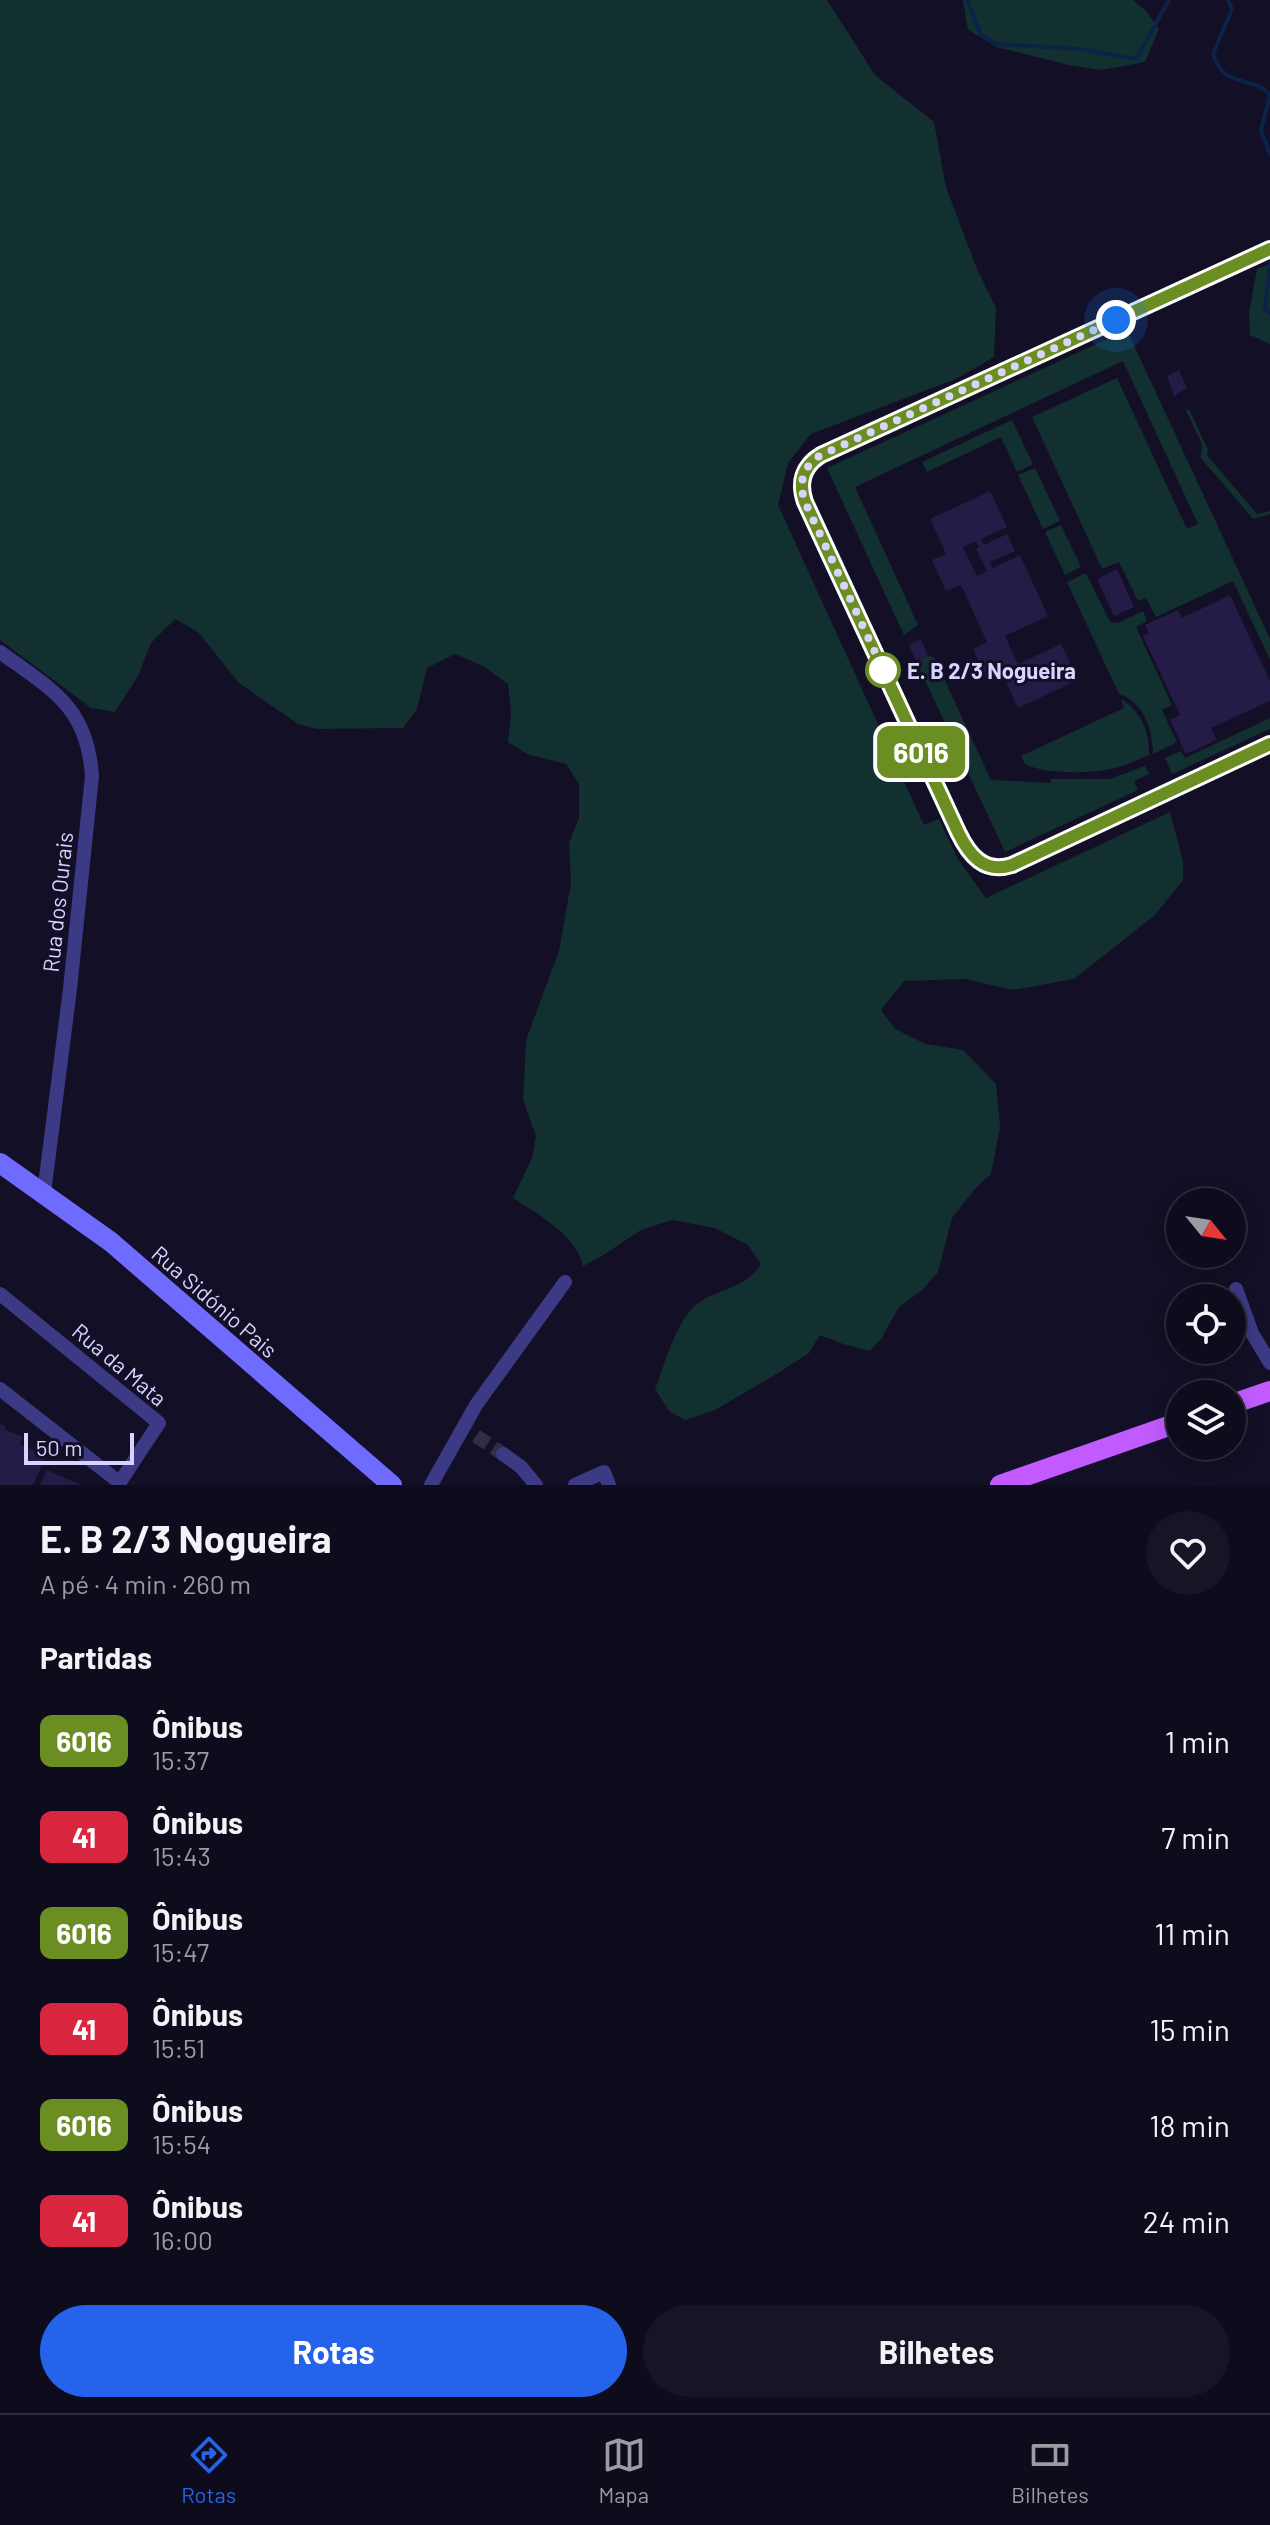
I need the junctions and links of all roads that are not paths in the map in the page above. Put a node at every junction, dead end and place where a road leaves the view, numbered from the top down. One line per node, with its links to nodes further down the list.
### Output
1 (1265, 251): 3 (street)
2 (0, 652): 5 (street, Rua dos Ourais)
3 (1270, 744)
4 (0, 1163): 5 (main road, Rua Sidónio Pais)
5 (44, 1193): 18 (main road, Rua Sidónio Pais)
6 (565, 1282): 13 (street)
7 (0, 1294): 17 (street, Rua da Mata)
8 (1246, 1316): 9 (street)
9 (1270, 1363)
10 (0, 1389): 17 (street, Rua da Mata)
11 (1270, 1391): 12 (main road)
12 (1246, 1399)
13 (463, 1427): 15 (street); 19 (street)
14 (1166, 1427): 23 (main road)
15 (476, 1436)
16 (503, 1454): 20 (street)
17 (118, 1484)
18 (392, 1485)
19 (431, 1485)
20 (536, 1485)
21 (575, 1485): 22 (street)
22 (609, 1485)
23 (1000, 1485)

